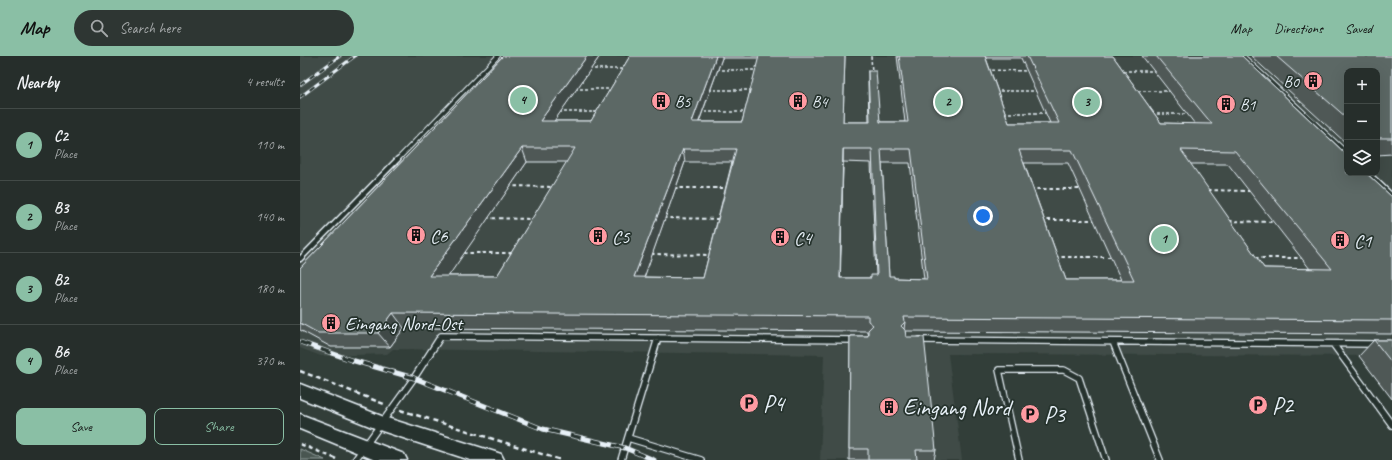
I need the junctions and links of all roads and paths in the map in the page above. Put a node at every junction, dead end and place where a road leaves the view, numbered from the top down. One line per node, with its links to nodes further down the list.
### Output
1 (498, 56): 56 (lane)
2 (871, 56): 12 (path)
3 (1244, 57): 29 (lane)
4 (586, 69): 5 (path)
5 (626, 69)
6 (713, 70): 7 (path)
7 (760, 70)
8 (984, 70): 9 (path)
9 (1031, 71)
10 (1119, 71): 11 (path)
11 (1158, 71)
12 (872, 78)
13 (571, 89): 14 (path)
14 (614, 89)
15 (706, 90): 16 (path)
16 (755, 90)
17 (990, 91): 18 (path)
18 (1040, 91)
19 (1133, 91): 20 (path)
20 (1174, 92)
21 (555, 112): 22 (path)
22 (600, 112)
23 (697, 112): 24 (path)
24 (749, 112)
25 (998, 113): 26 (path)
26 (1051, 114)
27 (1149, 114): 28 (path)
28 (1192, 114)
29 (1344, 150)
30 (1371, 176): 39 (lane)
31 (503, 186): 32 (path)
32 (558, 187)
33 (670, 188): 34 (path)
34 (732, 188)
35 (1024, 189): 36 (path)
36 (1086, 189)
37 (1206, 190): 38 (path)
38 (1254, 190)
39 (1392, 196)
40 (481, 218): 42 (path)
41 (658, 218): 43 (path)
42 (539, 219)
43 (724, 219)
44 (1035, 220): 45 (path)
45 (1101, 220)
46 (1228, 221): 47 (path)
47 (1278, 222)
48 (459, 253): 49 (path)
49 (514, 253)
50 (645, 254): 51 (path)
51 (715, 255)
52 (1048, 257): 53 (path)
53 (1118, 257)
54 (1254, 258): 55 (path)
55 (1308, 258)
56 (300, 260)
57 (658, 338): 58 (lane); 65 (lane); 69 (lane)
58 (860, 340)
59 (911, 340): 60 (lane)
60 (1113, 342): 61 (lane); 80 (lane)
61 (1333, 344): 62 (lane); 68 (lane)
62 (1377, 344)
63 (300, 371): 65 (path)
64 (300, 391): 67 (main road)
65 (393, 408): 67 (lane); 75 (path)
66 (300, 421): 71 (main road)
67 (382, 424): 71 (lane); 74 (main road)
68 (1392, 425)
69 (628, 438): 76 (lane); 77 (lane)
70 (300, 444): 72 (path)
71 (360, 454): 73 (main road)
72 (339, 460)
73 (398, 460)
74 (495, 460)
75 (561, 460)
76 (621, 460)
77 (701, 460)
78 (1019, 460): 79 (lane)
79 (1106, 460)
80 (1160, 460)

